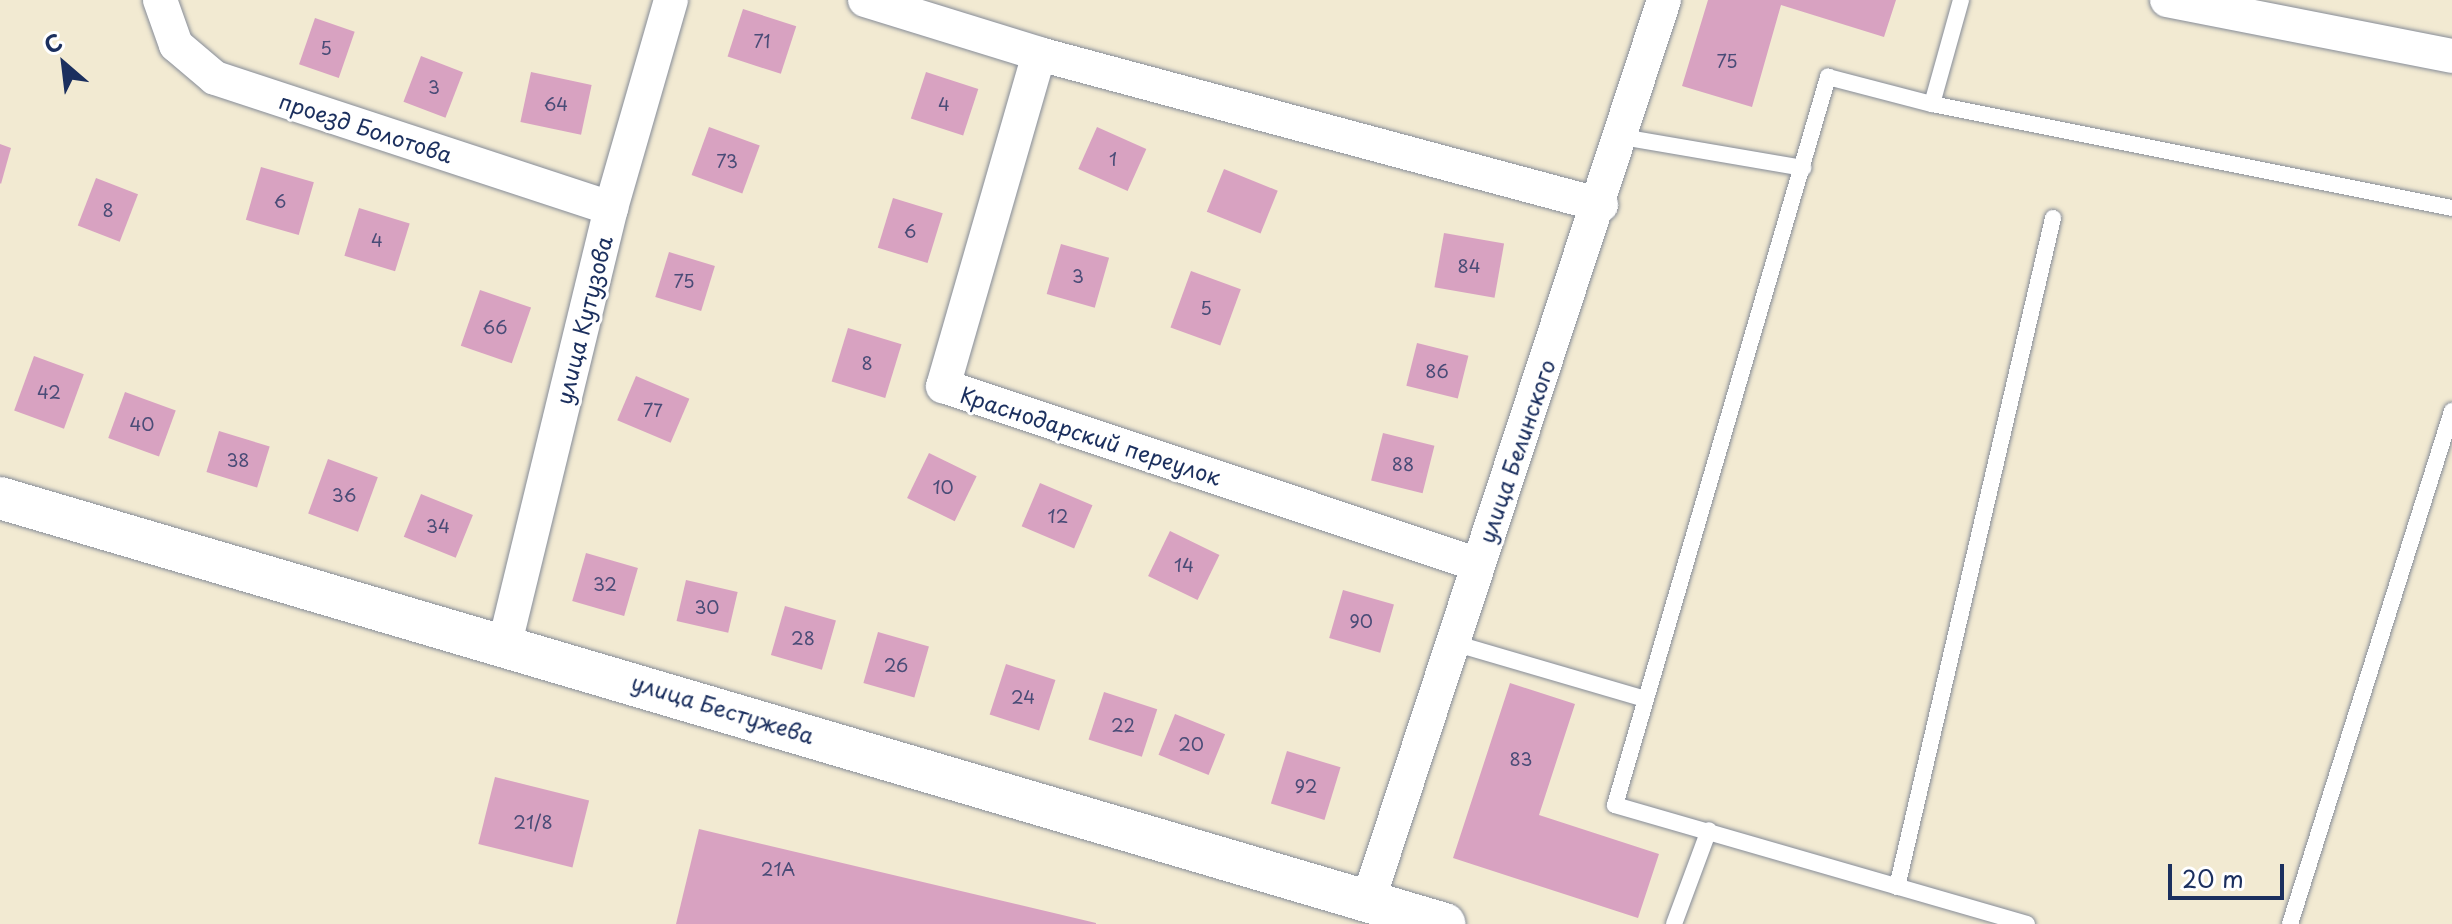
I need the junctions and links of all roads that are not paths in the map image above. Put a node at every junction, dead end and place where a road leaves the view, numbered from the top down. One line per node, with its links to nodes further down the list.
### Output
1 (160, 0): 13 (street, проезд Болотова)
2 (671, 0): 13 (street, улица Кутузова)
3 (865, 0): 7 (street)
4 (1664, 0): 10 (street, улица Белинского)
5 (1961, 0): 9 (lane)
6 (2167, 0): 8 (street)
7 (1039, 54): 12 (street); 18 (street, Краснодарский переулок)
8 (2452, 56)
9 (1932, 104): 11 (lane); 14 (lane)
10 (1622, 137): 11 (lane); 12 (street, улица Белинского)
11 (1803, 168): 21 (lane)
12 (1601, 205): 18 (street, улица Белинского)
13 (611, 208): 19 (street, улица Кутузова)
14 (2452, 208)
15 (2053, 218): 23 (lane)
16 (2452, 411): 28 (lane)
17 (0, 498): 19 (street, улица Бестужева)
18 (1476, 564): 20 (street, улица Белинского)
19 (505, 643): 24 (street, улица Бестужева)
20 (1457, 644): 21 (lane); 24 (street, улица Белинского)
21 (1645, 699): 22 (lane)
22 (1709, 830): 23 (lane); 26 (lane)
23 (1897, 887): 27 (lane)
24 (1368, 901): 25 (street, улица Бестужева)
25 (1419, 920)
26 (1674, 924)
27 (2027, 924)
28 (2290, 924)

